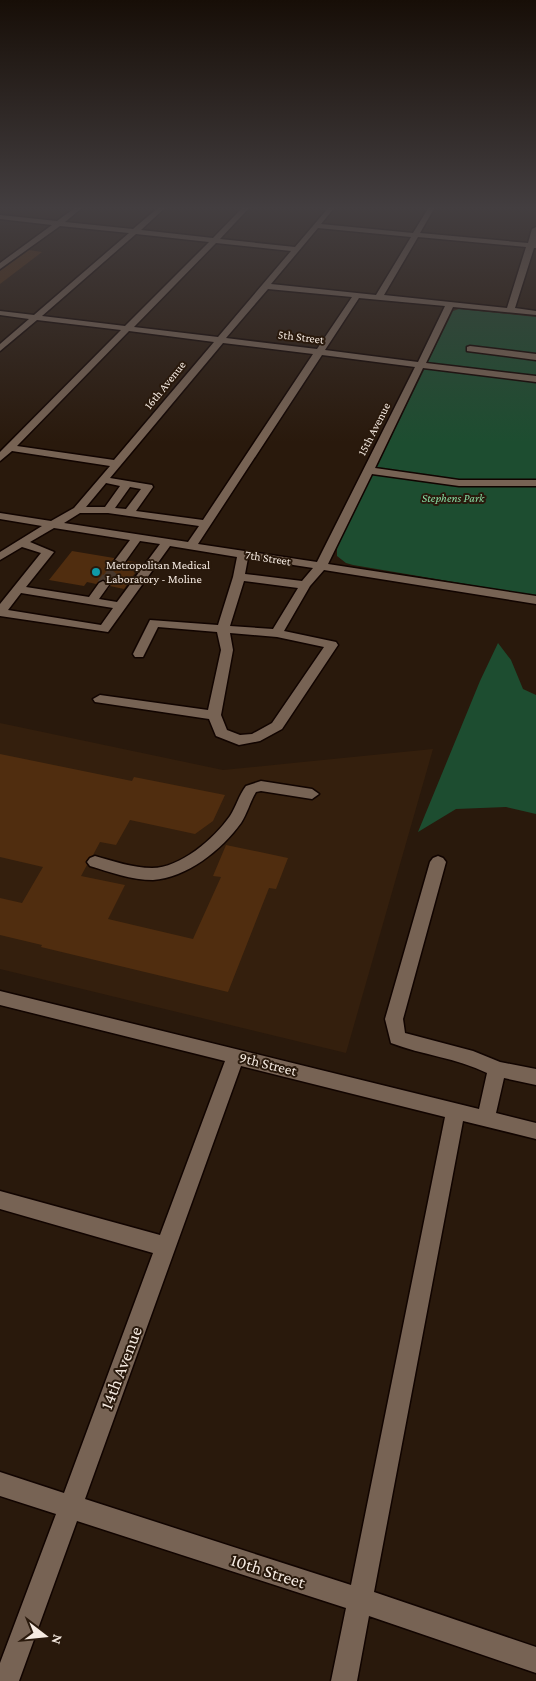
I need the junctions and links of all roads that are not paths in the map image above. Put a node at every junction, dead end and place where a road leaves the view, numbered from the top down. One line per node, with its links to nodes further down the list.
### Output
1 (72, 285): 12 (street)
2 (169, 285): 13 (street)
3 (387, 285): 7 (street)
4 (520, 285): 9 (street)
5 (266, 286): 6 (street); 14 (street, 16th Avenue)
6 (357, 295): 7 (street); 17 (street)
7 (380, 297): 8 (street)
8 (450, 305): 9 (street); 19 (street, 15th Avenue)
9 (510, 310): 11 (street)
10 (0, 313): 12 (street, 5th Street)
11 (536, 313)
12 (36, 317): 13 (street, 5th Street); 15 (street)
13 (127, 328): 14 (street, 5th Street); 21 (street)
14 (220, 340): 17 (street, 5th Street); 23 (street, 16th Avenue)
15 (0, 348)
16 (470, 349): 18 (street)
17 (319, 352): 19 (street, 5th Street); 33 (street)
18 (536, 357)
19 (421, 364): 20 (street, 5th Street); 24 (street, 15th Avenue)
20 (536, 379)
21 (10, 448): 22 (street); 23 (street)
22 (0, 458)
23 (118, 464): 25 (street, 16th Avenue)
24 (367, 470): 26 (street); 42 (street, 15th Avenue)
25 (104, 480): 27 (street); 28 (street, 16th Avenue)
26 (536, 483)
27 (127, 484): 29 (street); 29 (street)
28 (78, 510): 29 (street); 32 (street, 16th Avenue)
29 (118, 513): 31 (street); 31 (street); 34 (street)
30 (0, 516): 32 (street, 7th Street)
31 (169, 523): 33 (street); 36 (street)
32 (54, 524): 34 (street, 7th Street); 37 (street, 16th Avenue)
33 (205, 524): 38 (street)
34 (104, 532): 35 (street, 7th Street)
35 (137, 537): 36 (street, 7th Street); 41 (street)
36 (162, 541): 38 (street, 7th Street); 49 (street)
37 (20, 543): 40 (street, 16th Avenue); 46 (street)
38 (191, 546): 39 (street, 7th Street)
39 (243, 554): 42 (street, 7th Street); 43 (street)
40 (0, 557)
41 (121, 560)
42 (321, 566): 45 (street, 15th Avenue); 47 (street, 7th Street)
43 (239, 577): 45 (street); 51 (street)
44 (103, 585): 48 (street)
45 (305, 585): 52 (street, 15th Avenue)
46 (19, 589): 48 (street); 50 (street)
47 (536, 600)
48 (92, 601): 49 (street)
49 (120, 606): 50 (street)
50 (0, 612)
51 (223, 629): 52 (street); 53 (street); 55 (street)
52 (276, 633): 55 (street)
53 (138, 654)
54 (100, 699): 55 (street)
55 (214, 716)
56 (312, 794): 57 (street)
57 (94, 862)
58 (438, 862): 61 (street)
59 (0, 998): 60 (street, 9th Street)
60 (236, 1056): 63 (street, 9th Street); 67 (street, 14th Avenue)
61 (498, 1069): 62 (street); 64 (street)
62 (536, 1077)
63 (456, 1110): 64 (street, 9th Street); 70 (street)
64 (486, 1118): 65 (street, 9th Street)
65 (536, 1131)
66 (0, 1200): 67 (street)
67 (166, 1247): 69 (street, 14th Avenue)
68 (0, 1484): 69 (street, 10th Street)
69 (68, 1507): 70 (street, 10th Street); 72 (street, 14th Avenue)
70 (360, 1600): 71 (street, 10th Street); 73 (street)
71 (536, 1660)
72 (6, 1681)
73 (344, 1681)

